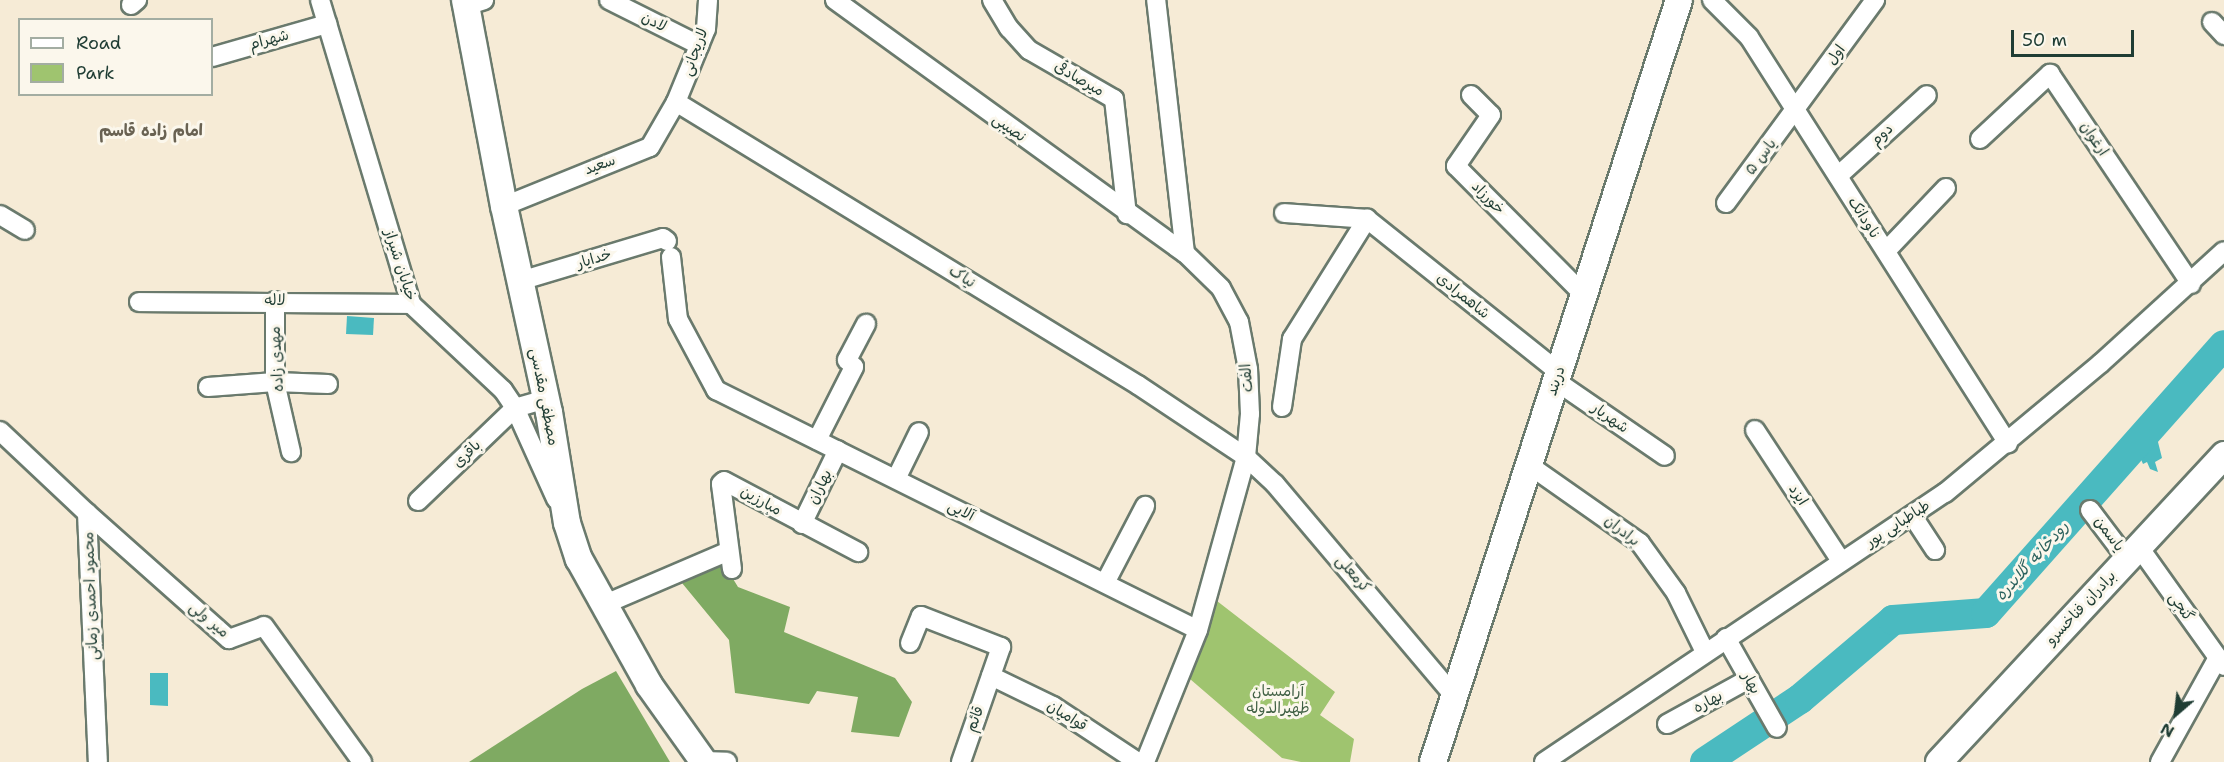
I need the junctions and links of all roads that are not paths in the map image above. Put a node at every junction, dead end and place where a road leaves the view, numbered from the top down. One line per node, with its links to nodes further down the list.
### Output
1 (320, 0): 11 (street, خیابان شیراز)
2 (609, 0): 12 (street, لادن)
3 (708, 0): 12 (street, لاریجانی)
4 (835, 0): 24 (street, نصیبی)
5 (993, 0): 24 (street, میرصادقی)
6 (1156, 0): 30 (street)
7 (1679, 0): 33 (main road, دربند)
8 (1712, 0): 17 (street, ناودانک)
9 (1875, 0): 17 (street, اول)
10 (472, 2): 22 (main road, مصطفی مقدسی)
11 (327, 24): 13 (street, شهرام); 36 (street, خیابان شیراز)
12 (699, 45): 16 (street, لاریجانی)
13 (213, 57)
14 (1471, 94): 33 (street, خورزاد)
15 (1927, 95): 19 (street, دوم)
16 (676, 102): 22 (street, سعید); 55 (street, نیاک)
17 (1796, 110): 19 (street, ناودانک); 21 (street, یاس ۵)
18 (1980, 139): 32 (street, ارغوان)
19 (1838, 176): 28 (street, ناودانک)
20 (1947, 188): 28 (street)
21 (1726, 203)
22 (504, 206): 31 (main road, مصطفی مقدسی)
23 (1284, 213): 26 (street)
24 (1127, 214): 30 (street, نصیبی)
25 (0, 215): 27 (street)
26 (1367, 219): 38 (street, شاهمرادی); 44 (street)
27 (25, 230)
28 (1886, 251): 50 (street, ناودانک)
29 (2224, 251): 32 (street, طباطبایی پور)
30 (1185, 253): 55 (street, الفت)
31 (520, 281): 42 (street, خدایار); 43 (main road, مصطفی مقدسی)
32 (2191, 284): 50 (street, طباطبایی پور)
33 (1584, 295): 38 (main road, دربند)
34 (275, 301): 35 (street, لاله); 36 (street, لاله); 39 (street, مهدی زاده)
35 (139, 302)
36 (411, 304): 45 (street, خیابان شیراز)
37 (866, 324): 49 (street)
38 (1558, 376): 54 (street, شهریار); 56 (main road, دربند)
39 (275, 382): 40 (street); 41 (street); 52 (street, مهدی زاده)
40 (328, 384)
41 (208, 387)
42 (716, 390): 49 (street, آلایی)
43 (546, 399): 45 (street); 63 (main road, مصطفی مقدسی)
44 (1282, 406)
45 (515, 408): 58 (street, باقری); 63 (street, خیابان شیراز)
46 (1755, 430): 68 (street, ایزد)
47 (0, 431): 61 (street, محمود احمدی زمانی)
48 (919, 432): 57 (street)
49 (817, 440): 51 (street, آلایی)
50 (2008, 443): 62 (street, طباطبایی پور)
51 (838, 450): 57 (street, آلایی); 64 (street, بهاران)
52 (291, 452)
53 (2224, 455): 67 (main road, برادران فناخسرو)
54 (1665, 456)
55 (1246, 457): 71 (street, الفت); 78 (street, کرمعلی)
56 (1529, 465): 74 (street, برادران); 78 (main road, دربند)
57 (896, 479): 69 (street, آلایی)
58 (418, 501)
59 (1145, 506): 69 (street)
60 (2090, 510): 67 (street, یاسمن)
61 (87, 513): 81 (street, محمود احمدی زمانی); 82 (street, میر ولی)
62 (1912, 515): 65 (street); 68 (street, طباطبایی پور)
63 (567, 523): 70 (main road, مصطفی مقدسی)
64 (802, 524): 66 (street, مبارزین); 70 (street, مبارزین)
65 (1935, 550)
66 (858, 552)
67 (2133, 553): 75 (street, گنجی); 90 (main road, برادران فناخسرو)
68 (1841, 561): 72 (street, طباطبایی پور)
69 (1105, 583): 71 (street, آلایی)
70 (603, 605): 83 (main road, مصطفی مقدسی)
71 (1198, 630): 87 (street, الفت)
72 (1726, 638): 74 (street, طباطبایی پور); 77 (street, بهار)
73 (910, 643): 76 (street, قائم)
74 (1706, 652): 89 (street, طباطبایی پور)
75 (2221, 663): 91 (street)
76 (991, 676): 85 (street, قائم); 86 (street, قوامیان)
77 (1749, 679): 79 (street, بهاره); 80 (street, بهار)
78 (1454, 696): 88 (main road, دربند)
79 (1667, 724)
80 (1777, 728)
81 (98, 762)
82 (362, 762)
83 (704, 762): 84 (street)
84 (727, 762)
85 (961, 762)
86 (1138, 762)
87 (1145, 762)
88 (1432, 762)
89 (1544, 762)
90 (1939, 762)
91 (2160, 762)

